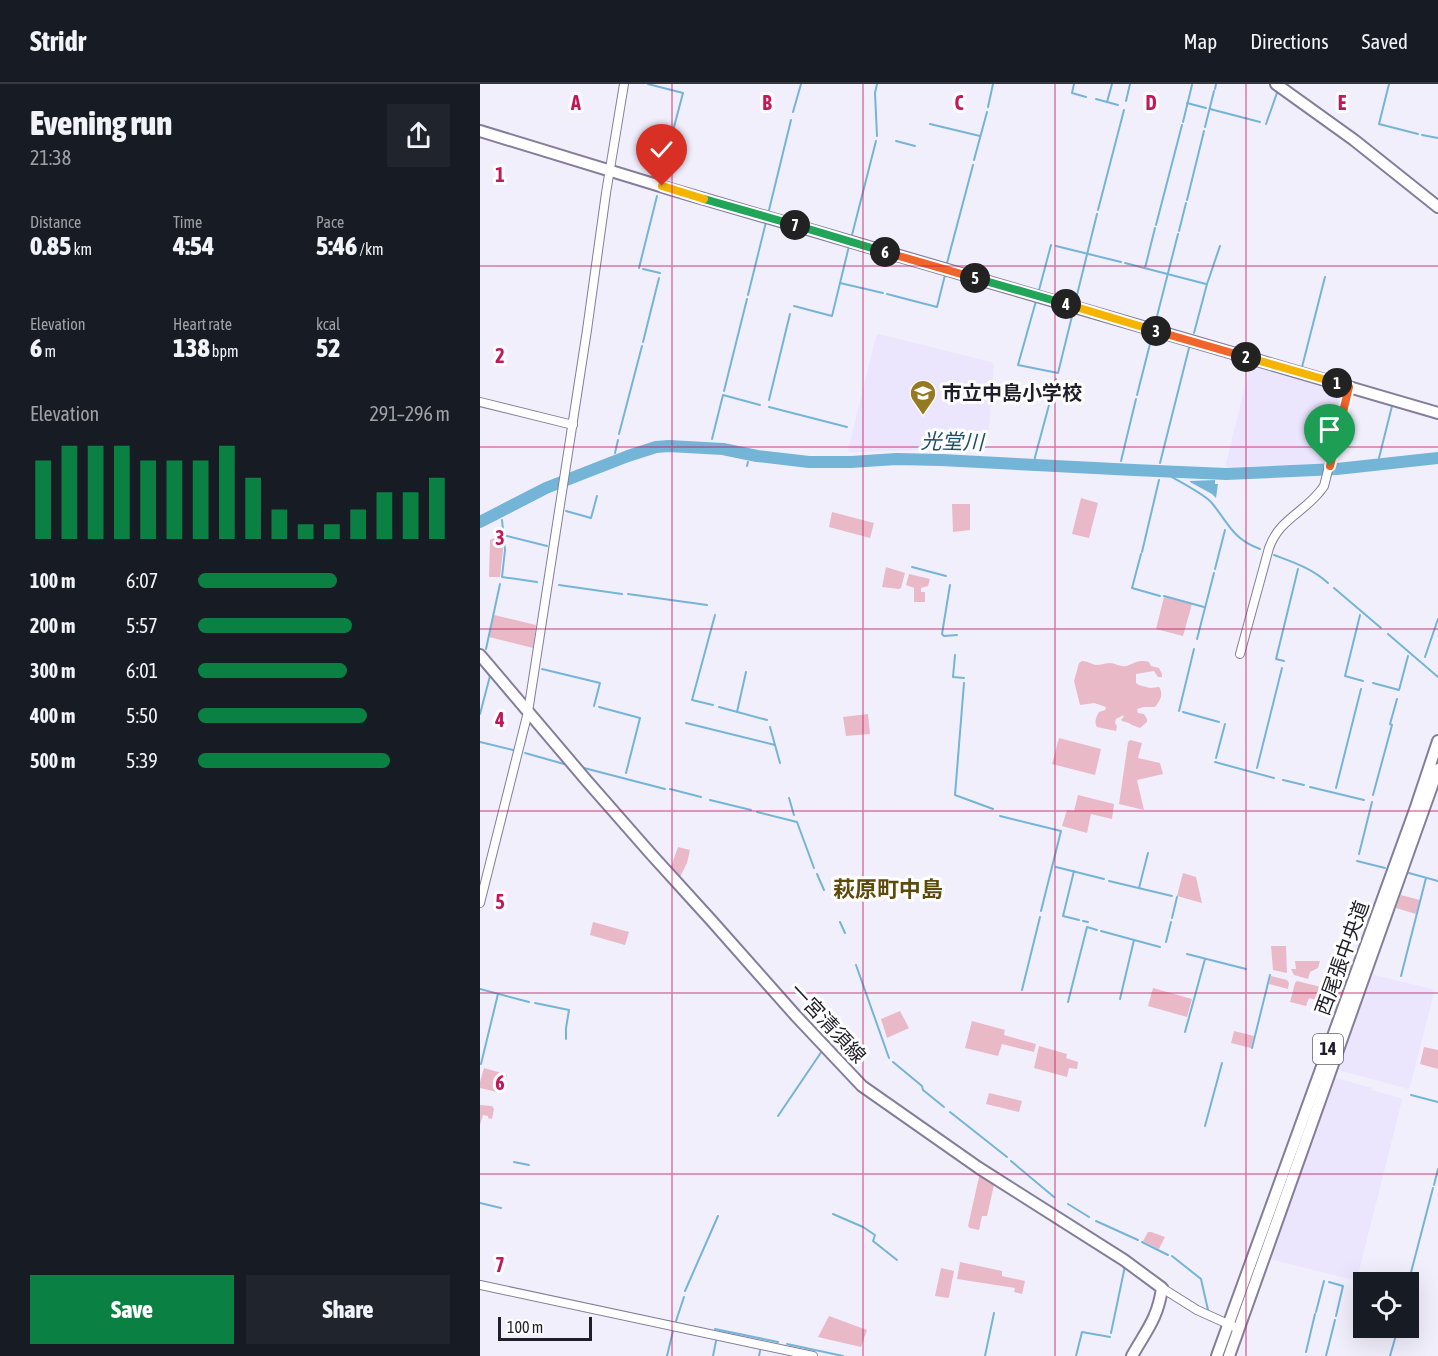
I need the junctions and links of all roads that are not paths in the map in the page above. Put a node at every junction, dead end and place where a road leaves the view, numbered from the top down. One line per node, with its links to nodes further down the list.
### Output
1 (624, 84): 4 (street)
2 (1276, 84): 5 (main road)
3 (480, 131): 4 (main road)
4 (610, 171): 6 (main road); 9 (street)
5 (1438, 207)
6 (1349, 387): 8 (main road); 10 (street)
7 (480, 402): 9 (street)
8 (1438, 413)
9 (573, 425): 12 (street)
10 (1240, 654)
11 (480, 655): 12 (main road, 一宮清須線)
12 (528, 712): 15 (street); 17 (main road, 一宮清須線)
13 (1438, 741): 18 (main road, 西尾張中央道 / 14)
14 (1438, 769): 18 (main road, 西尾張中央道 / 14)
15 (480, 903)
16 (480, 1285): 19 (street)
17 (1162, 1288): 18 (street); 20 (main road)
18 (1234, 1327): 21 (main road, 西尾張中央道 / 14); 22 (main road, 西尾張中央道 / 14)
19 (813, 1356)
20 (1132, 1356)
21 (1217, 1356)
22 (1229, 1356)

